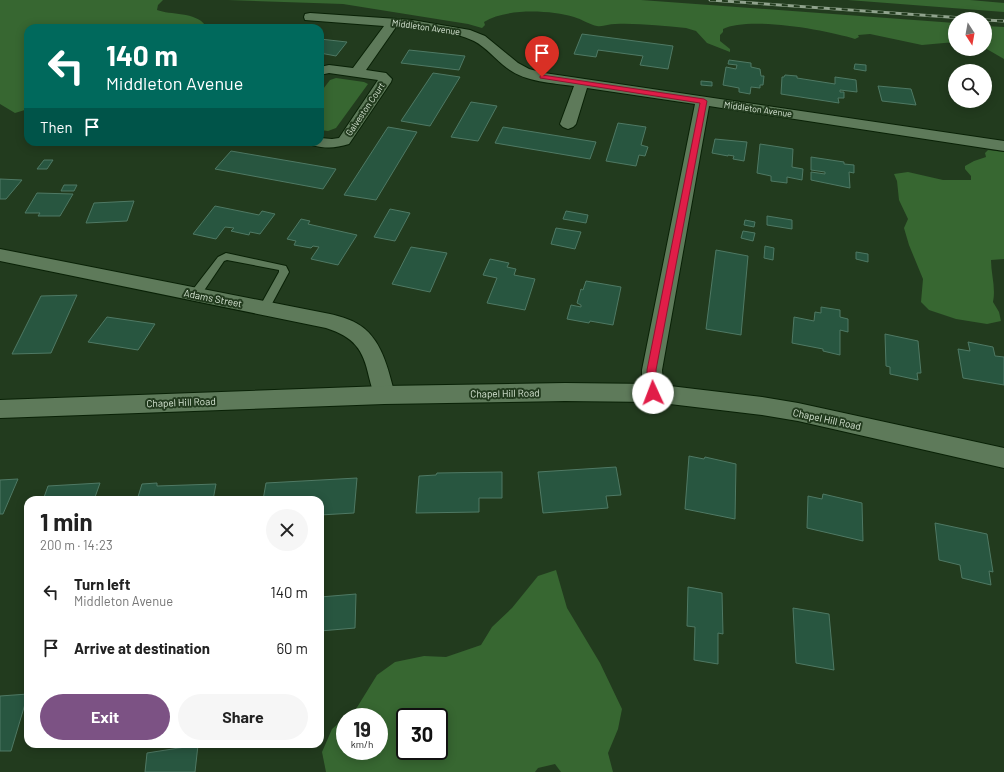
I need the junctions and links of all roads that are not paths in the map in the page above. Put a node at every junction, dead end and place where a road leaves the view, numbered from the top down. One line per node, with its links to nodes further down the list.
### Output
1 (310, 17): 2 (street, Middleton Avenue)
2 (393, 22): 4 (street); 5 (street, Middleton Avenue)
3 (324, 70): 4 (street, Galveston Court)
4 (358, 73): 8 (street, Galveston Court)
5 (582, 83): 6 (street, Middleton Avenue); 7 (street)
6 (704, 101): 9 (street, Middleton Avenue); 13 (street)
7 (568, 124)
8 (324, 143)
9 (1004, 146)
10 (0, 255): 11 (street, Adams Street)
11 (195, 295): 12 (street, Adams Street); 12 (lane)
12 (264, 308): 14 (street, Adams Street)
13 (653, 393): 14 (main road, Chapel Hill Road); 16 (main road, Chapel Hill Road)
14 (384, 395): 15 (main road, Chapel Hill Road)
15 (0, 409)
16 (1004, 458)

